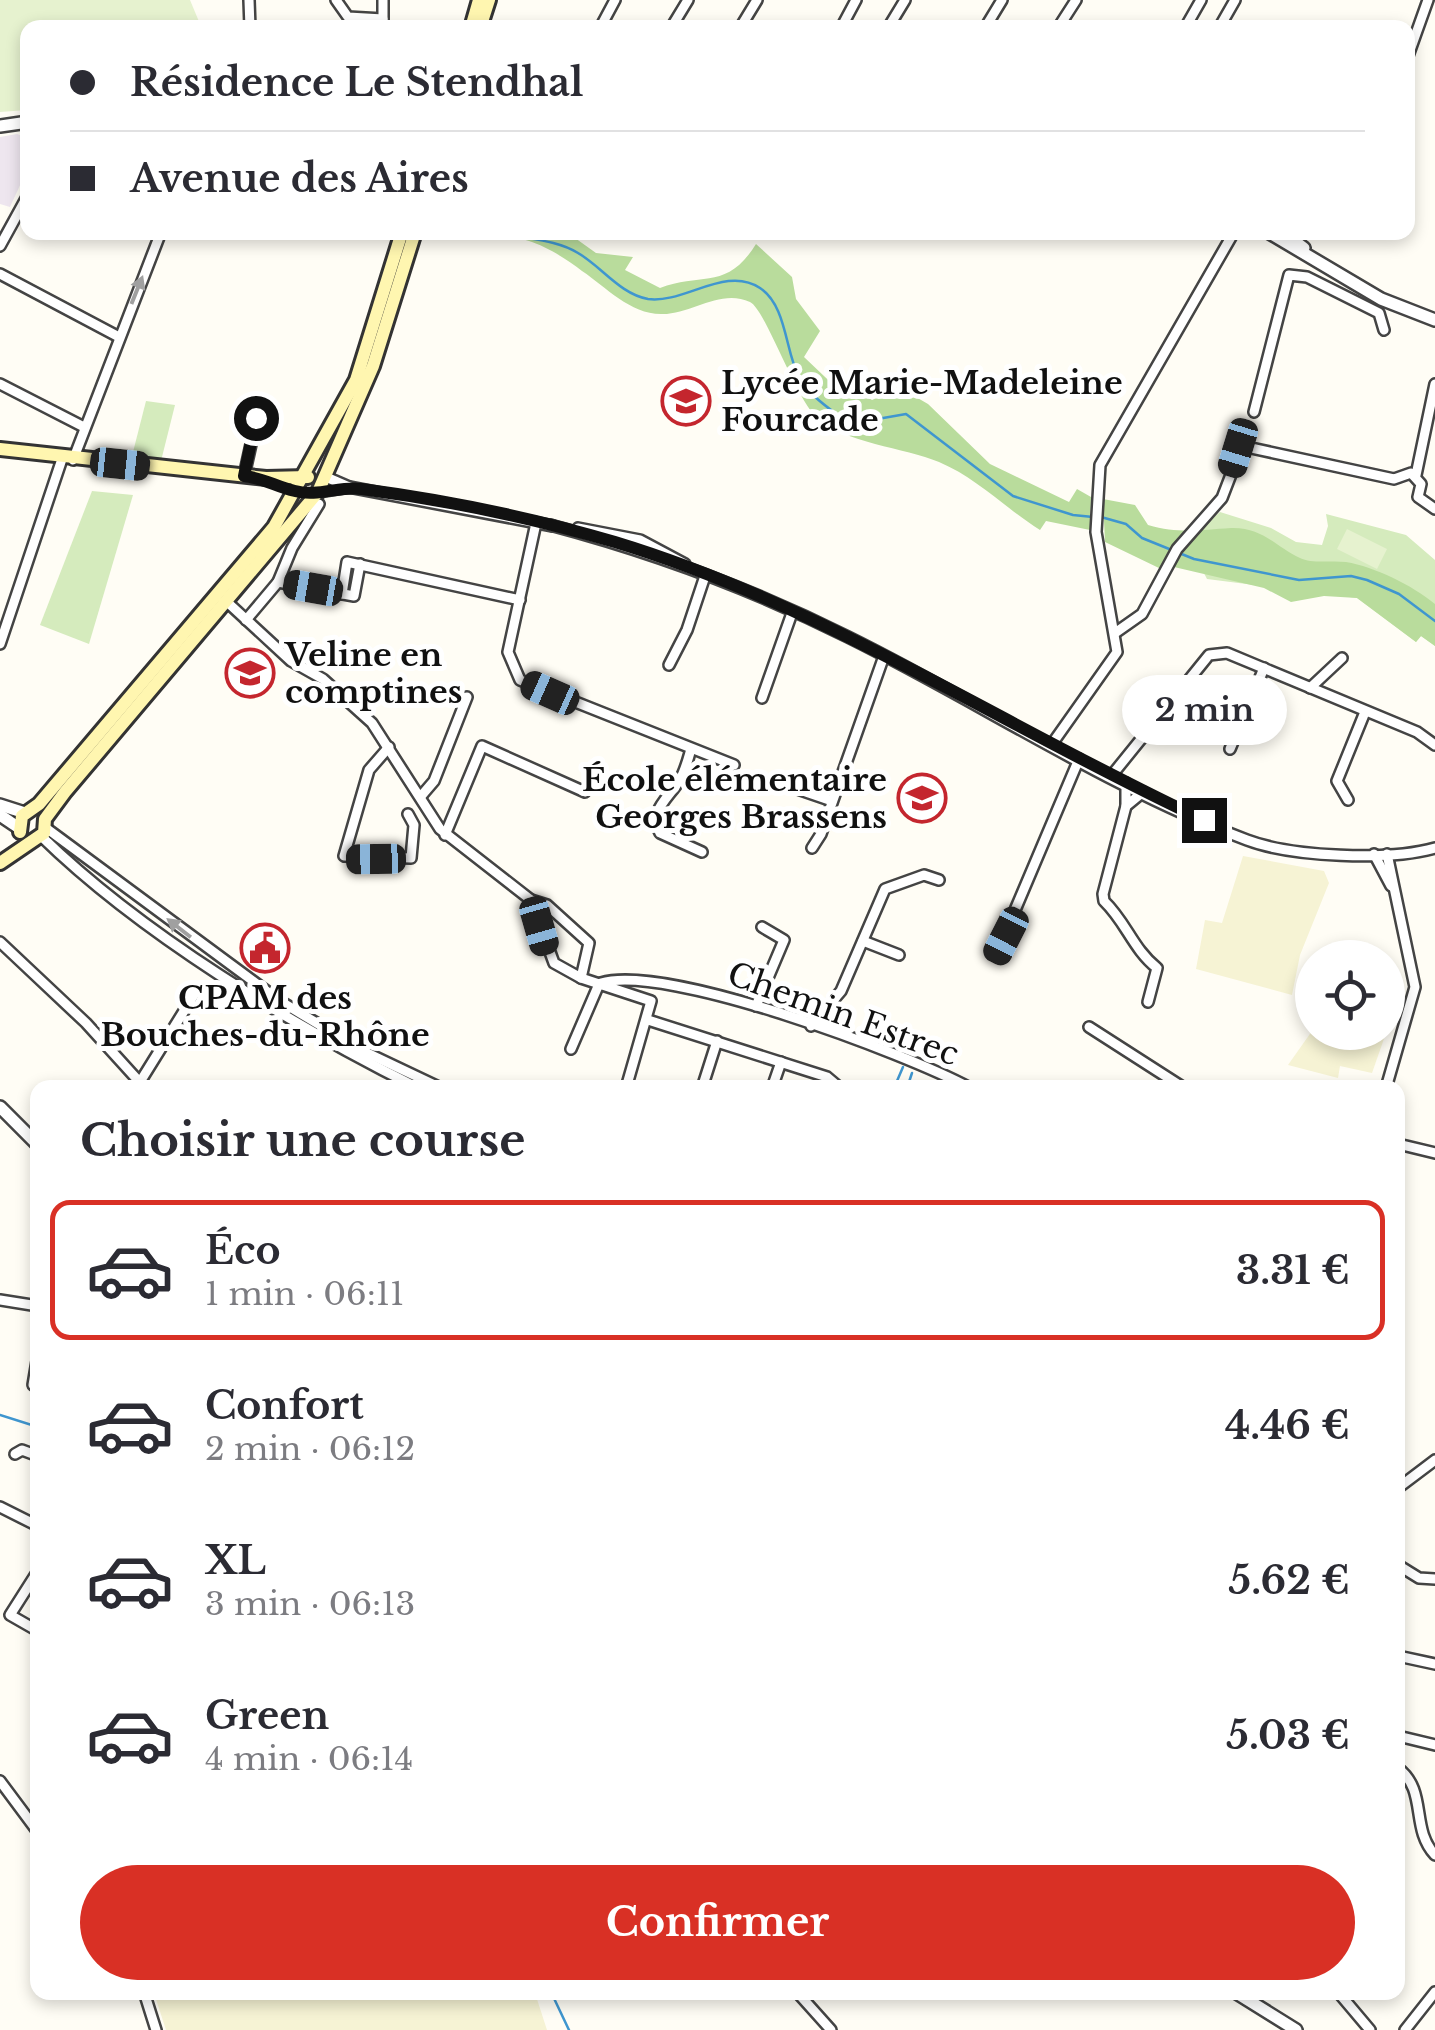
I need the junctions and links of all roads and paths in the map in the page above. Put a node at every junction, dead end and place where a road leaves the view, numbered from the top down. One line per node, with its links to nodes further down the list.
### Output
1 (336, 0): 3 (street)
2 (1428, 0): 4 (street)
3 (366, 20)
4 (1415, 36)
5 (20, 210): 11 (street)
6 (158, 240): 15 (street, one-way to 6)
7 (400, 240): 22 (main road)
8 (413, 240): 27 (main road)
9 (1230, 240): 37 (street)
10 (1297, 241): 13 (street)
11 (0, 246)
12 (0, 274): 15 (street)
13 (1435, 320)
14 (1384, 330): 19 (street)
15 (118, 336): 20 (street)
16 (0, 384): 20 (street)
17 (1435, 384): 24 (street)
18 (259, 408): 25 (street)
19 (1254, 412)
20 (84, 427): 23 (street)
21 (0, 448): 23 (main road)
22 (321, 449): 26 (main road); 27 (main road)
23 (67, 459): 25 (main road); 38 (street)
24 (1416, 475): 28 (street); 37 (street)
25 (244, 476): 26 (main road)
26 (296, 482): 27 (main road); 29 (main road); 64 (main road)
27 (323, 491): 29 (main road); 30 (street); 32 (street)
28 (1435, 508)
29 (299, 514): 34 (main road)
30 (536, 523): 31 (street); 33 (street)
31 (704, 576): 35 (street); 41 (street)
32 (281, 583): 33 (street); 36 (street)
33 (520, 600): 50 (street)
34 (226, 601): 36 (street); 68 (main road)
35 (792, 613): 39 (street); 45 (street)
36 (246, 620): 49 (street)
37 (1114, 633): 47 (street)
38 (0, 644)
39 (884, 656): 47 (street); 61 (street)
40 (1342, 658): 43 (street)
41 (669, 665)
42 (1264, 668): 43 (street); 51 (street); 54 (street)
43 (1310, 688): 46 (street)
44 (467, 697): 59 (street)
45 (762, 698)
46 (1365, 712): 48 (street); 60 (street)
47 (1052, 744): 52 (street)
48 (1435, 745)
49 (389, 747): 59 (street); 65 (street)
50 (691, 749): 53 (street); 73 (street)
51 (1230, 749)
52 (1079, 759): 54 (street); 84 (street)
53 (734, 766)
54 (1112, 775): 55 (street)
55 (1126, 782): 58 (street); 63 (street)
56 (797, 789): 61 (street)
57 (585, 792): 69 (street)
58 (1144, 792): 63 (street); 74 (street)
59 (422, 796): 69 (street)
60 (1348, 800)
61 (832, 801): 70 (street)
62 (0, 804): 64 (street)
63 (1126, 806): 88 (street)
64 (29, 812): 67 (main road); 68 (main road)
65 (408, 814)
66 (0, 816): 67 (street)
67 (19, 830): 68 (main road); 72 (main road)
68 (41, 831): 76 (main road); 98 (street); 99 (street, one-way to 68)
69 (445, 834): 79 (street)
70 (812, 848)
71 (1435, 848): 75 (street)
72 (0, 852)
73 (702, 852)
74 (1374, 854): 75 (street); 78 (street)
75 (1387, 854): 78 (street)
76 (0, 863)
77 (938, 880): 81 (street)
78 (1392, 886): 106 (street)
79 (531, 900): 85 (street, Chemin Estrec); 85 (street)
80 (762, 927): 89 (street)
81 (863, 941): 83 (street); 91 (street)
82 (0, 942): 96 (street)
83 (899, 955)
84 (996, 956)
85 (581, 978): 86 (street, Chemin Estrec)
86 (599, 984): 89 (street, Chemin Estrec); 90 (street); 94 (street)
87 (194, 995): 97 (street)
88 (1148, 1002)
89 (756, 1006): 91 (street, Chemin Estrec)
90 (648, 1020): 93 (street); 100 (street)
91 (811, 1026): 104 (street, Chemin Estrec)
92 (1088, 1027): 105 (street)
93 (718, 1041): 95 (street); 101 (street)
94 (571, 1049)
95 (781, 1062): 102 (street); 103 (street)
96 (137, 1080)
97 (145, 1080)
98 (402, 1080)
99 (424, 1080)
100 (629, 1080)
101 (705, 1080)
102 (775, 1080)
103 (831, 1080)
104 (954, 1080)
105 (1171, 1080)
106 (1388, 1080)
107 (0, 1108): 108 (street)
108 (30, 1137)
109 (1405, 1146): 110 (street)
110 (1435, 1153)
111 (0, 1300): 112 (street)
112 (30, 1305)
113 (30, 1453): 114 (street)
114 (15, 1454)
115 (1435, 1460): 116 (street)
116 (1405, 1483)
117 (0, 1507): 118 (street)
118 (30, 1522)
119 (1405, 1569): 120 (street)
120 (1435, 1580)
121 (30, 1583): 122 (street)
122 (30, 1626)
123 (1405, 1658): 124 (street)
124 (1435, 1664)
125 (1405, 1738): 126 (street)
126 (1435, 1744)
127 (1405, 1774): 130 (street)
128 (0, 1781): 129 (street)
129 (30, 1821)
130 (1433, 1850)
131 (1435, 1992): 136 (street)
132 (147, 2000): 138 (street)
133 (804, 2000): 139 (street)
134 (1248, 2000): 140 (street)
135 (1345, 2000): 141 (street)
136 (1420, 2010): 137 (street); 142 (street)
137 (1433, 2016)
138 (156, 2030)
139 (831, 2030)
140 (1296, 2030)
141 (1370, 2030)
142 (1405, 2030)

